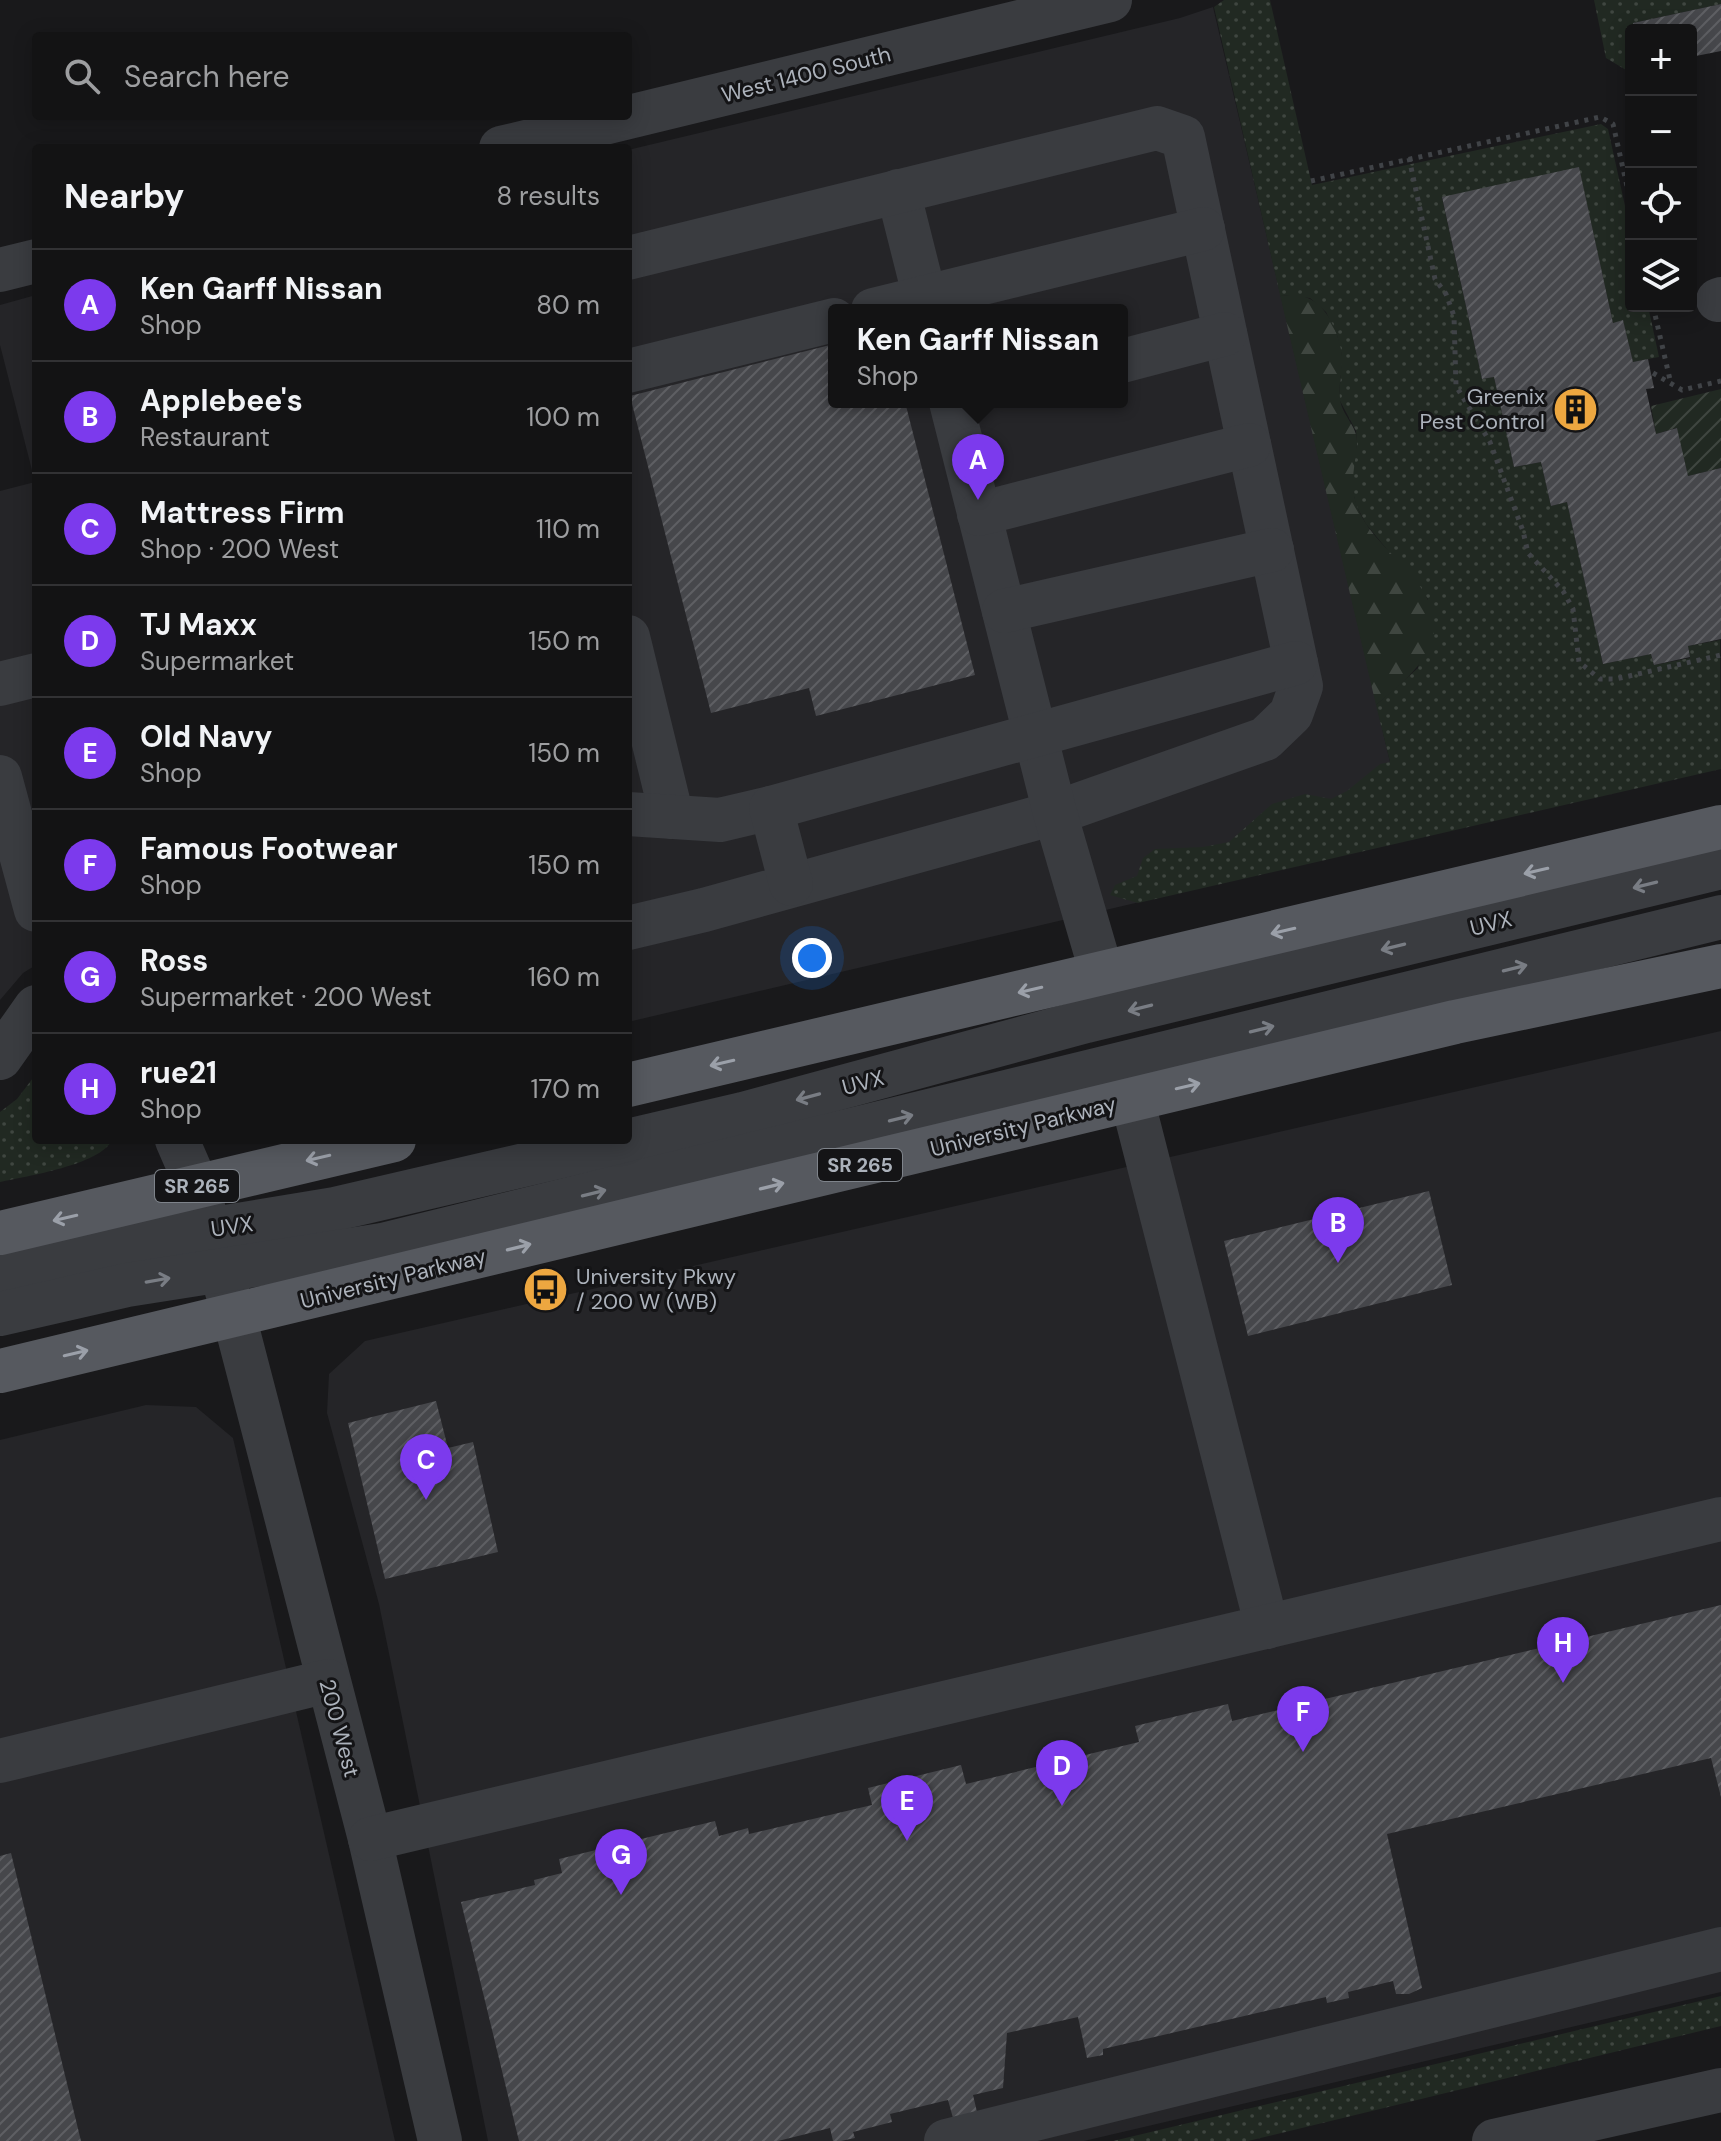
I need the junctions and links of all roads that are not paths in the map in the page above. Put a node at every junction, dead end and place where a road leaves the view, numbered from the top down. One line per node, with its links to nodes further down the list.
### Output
1 (1110, 0): 2 (street, West 1400 South)
2 (632, 116)
3 (616, 120): 4 (street, West 1400 South)
4 (517, 144)
5 (898, 191): 6 (street); 7 (street); 10 (street)
6 (1203, 229): 10 (street); 12 (street)
7 (632, 257)
8 (32, 262): 9 (street)
9 (0, 270)
10 (926, 304)
11 (828, 321): 14 (street)
12 (1225, 334): 13 (street); 16 (street)
13 (1128, 359)
14 (632, 370)
15 (956, 408): 17 (street)
16 (1249, 445): 17 (street); 18 (street)
17 (979, 514): 19 (street)
18 (1272, 550): 19 (street); 21 (street)
19 (1004, 611): 24 (street)
20 (632, 653): 29 (street)
21 (1296, 663): 24 (street); 27 (street)
22 (32, 676): 23 (street)
23 (0, 684)
24 (1036, 735): 26 (street); 27 (street)
25 (0, 777): 33 (street)
26 (771, 808): 29 (street); 32 (street)
27 (1055, 813): 32 (street); 37 (street)
28 (632, 814): 29 (street)
29 (672, 817)
30 (1721, 827): 37 (main road, one-way to 37)
31 (1721, 867): 42 (street, UVX, one-way to 42)
32 (791, 884): 35 (street)
33 (32, 895)
34 (1721, 917): 49 (street, UVX, one-way to 34)
35 (632, 927)
36 (1721, 966): 41 (main road, University Parkway / SR 265, one-way to 36)
37 (1102, 974): 40 (main road, one-way to 40)
38 (32, 1013): 39 (street)
39 (0, 1058)
40 (632, 1084)
41 (1132, 1099): 52 (main road, University Parkway / SR 265, one-way to 41); 55 (street)
42 (632, 1140)
43 (179, 1144): 47 (street)
44 (210, 1144): 47 (street)
45 (377, 1144): 47 (main road, SR 265, one-way to 47)
46 (614, 1144): 49 (street, UVX, one-way to 49)
47 (197, 1186): 48 (main road, SR 265, one-way to 48); 49 (street, 200 West)
48 (0, 1233)
49 (215, 1250): 50 (street, UVX); 51 (street, UVX, one-way to 49); 52 (street, 200 West)
50 (0, 1272)
51 (0, 1314)
52 (234, 1316): 53 (main road, University Parkway / SR 265, one-way to 52); 56 (street, 200 West)
53 (0, 1371)
54 (1721, 1519): 55 (street)
55 (1267, 1627): 58 (street)
56 (328, 1681): 57 (street); 58 (street, 200 West)
57 (0, 1761)
58 (370, 1839): 61 (street, 200 West)
59 (1721, 1949): 62 (street)
60 (1721, 2090): 63 (street)
61 (440, 2141)
62 (946, 2141)
63 (1494, 2141)

